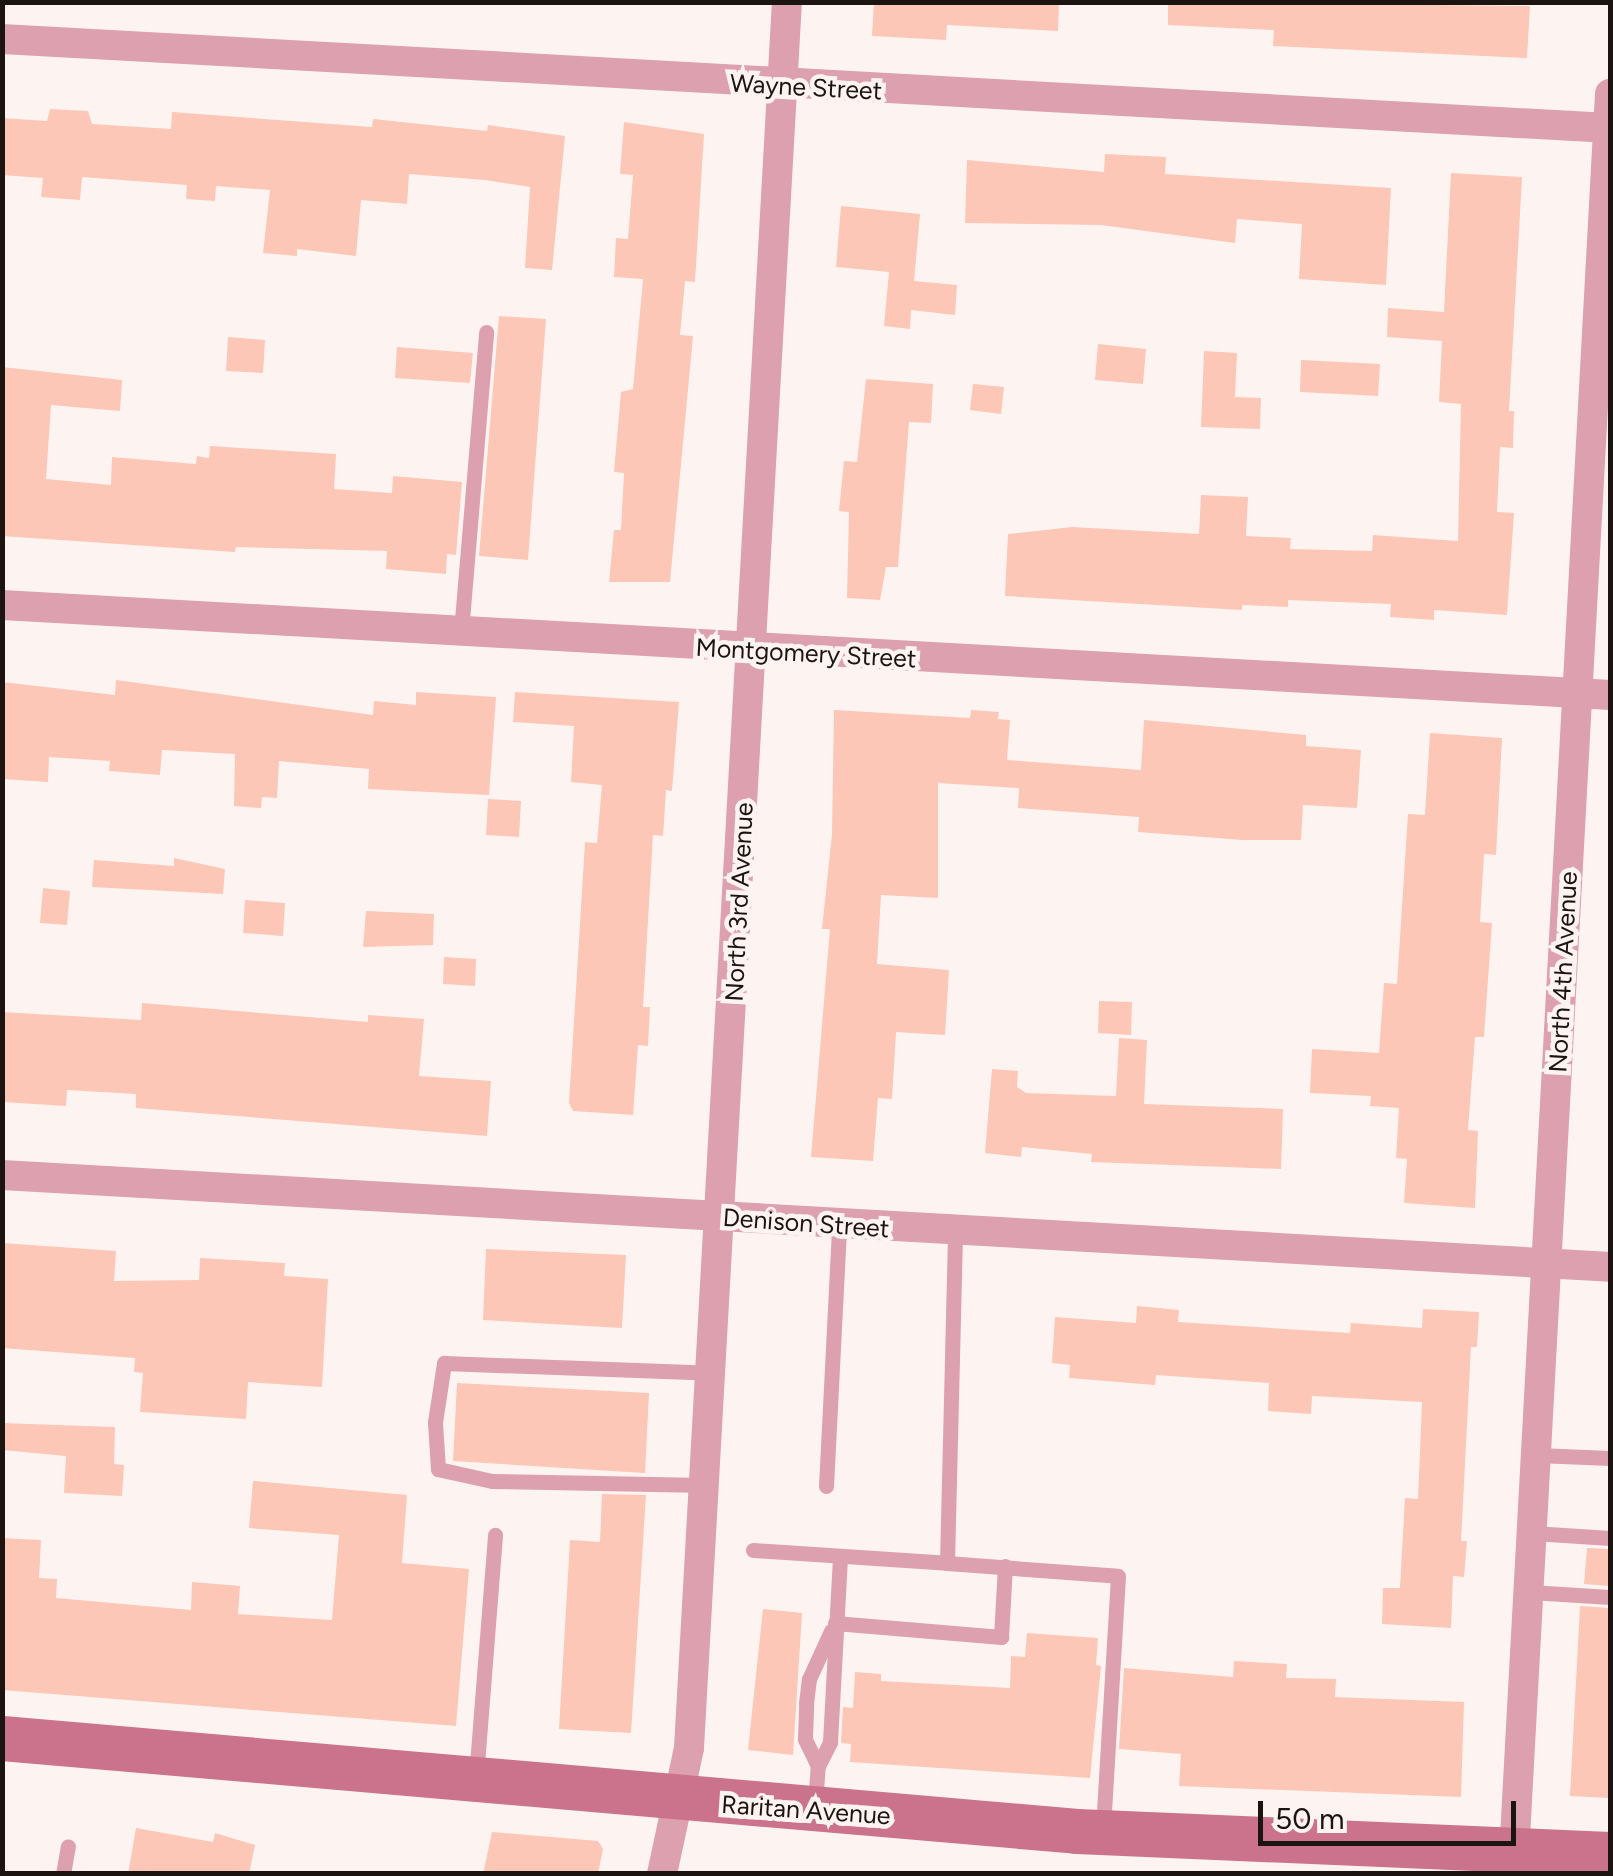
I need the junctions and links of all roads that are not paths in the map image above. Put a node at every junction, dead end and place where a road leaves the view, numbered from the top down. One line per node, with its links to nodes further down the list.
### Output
1 (787, 2): 3 (street, North 3rd Avenue)
2 (2, 39): 3 (street, Wayne Street)
3 (780, 86): 5 (street, Wayne Street); 9 (street, North 3rd Avenue)
4 (1610, 94): 5 (street, North 4th Avenue)
5 (1610, 128): 10 (street, North 4th Avenue)
6 (486, 332): 8 (lane)
7 (2, 606): 8 (street, Montgomery Street)
8 (461, 632): 9 (street, Montgomery Street)
9 (754, 650): 10 (street, Montgomery Street); 13 (street, North 3rd Avenue)
10 (1578, 693): 11 (street, Montgomery Street); 16 (street, North 4th Avenue)
11 (1610, 695)
12 (2, 1175): 13 (street, Denison Street)
13 (721, 1216): 14 (street, Denison Street); 18 (street, North 3rd Avenue)
14 (839, 1225): 15 (street, Denison Street); 22 (lane)
15 (955, 1234): 16 (street, Denison Street); 28 (lane)
16 (1548, 1260): 17 (street, Denison Street); 19 (street, North 4th Avenue)
17 (1610, 1266)
18 (711, 1374): 21 (street, North 3rd Avenue); 21 (lane)
19 (1537, 1455): 20 (lane); 23 (street, North 4th Avenue)
20 (1610, 1458)
21 (705, 1486): 36 (street, North 3rd Avenue)
22 (826, 1486)
23 (1534, 1533): 25 (lane); 30 (street, North 4th Avenue)
24 (495, 1535): 35 (lane)
25 (1610, 1538)
26 (752, 1550): 27 (lane)
27 (840, 1557): 28 (lane); 32 (lane)
28 (946, 1563): 29 (lane)
29 (1004, 1566): 32 (lane); 38 (lane)
30 (1530, 1592): 31 (lane); 41 (street, North 4th Avenue)
31 (1610, 1596)
32 (835, 1623): 34 (lane); 34 (lane)
33 (2, 1738): 35 (main road, Raritan Avenue)
34 (818, 1766): 37 (lane)
35 (476, 1781): 36 (main road, Raritan Avenue)
36 (678, 1800): 37 (main road, Raritan Avenue); 43 (street, North 3rd Avenue)
37 (814, 1811): 38 (main road, Raritan Avenue)
38 (1102, 1832): 41 (main road, Raritan Avenue)
39 (68, 1846): 42 (lane)
40 (1610, 1854): 41 (main road, Raritan Avenue)
41 (1514, 1862)
42 (62, 1874)
43 (662, 1874)

